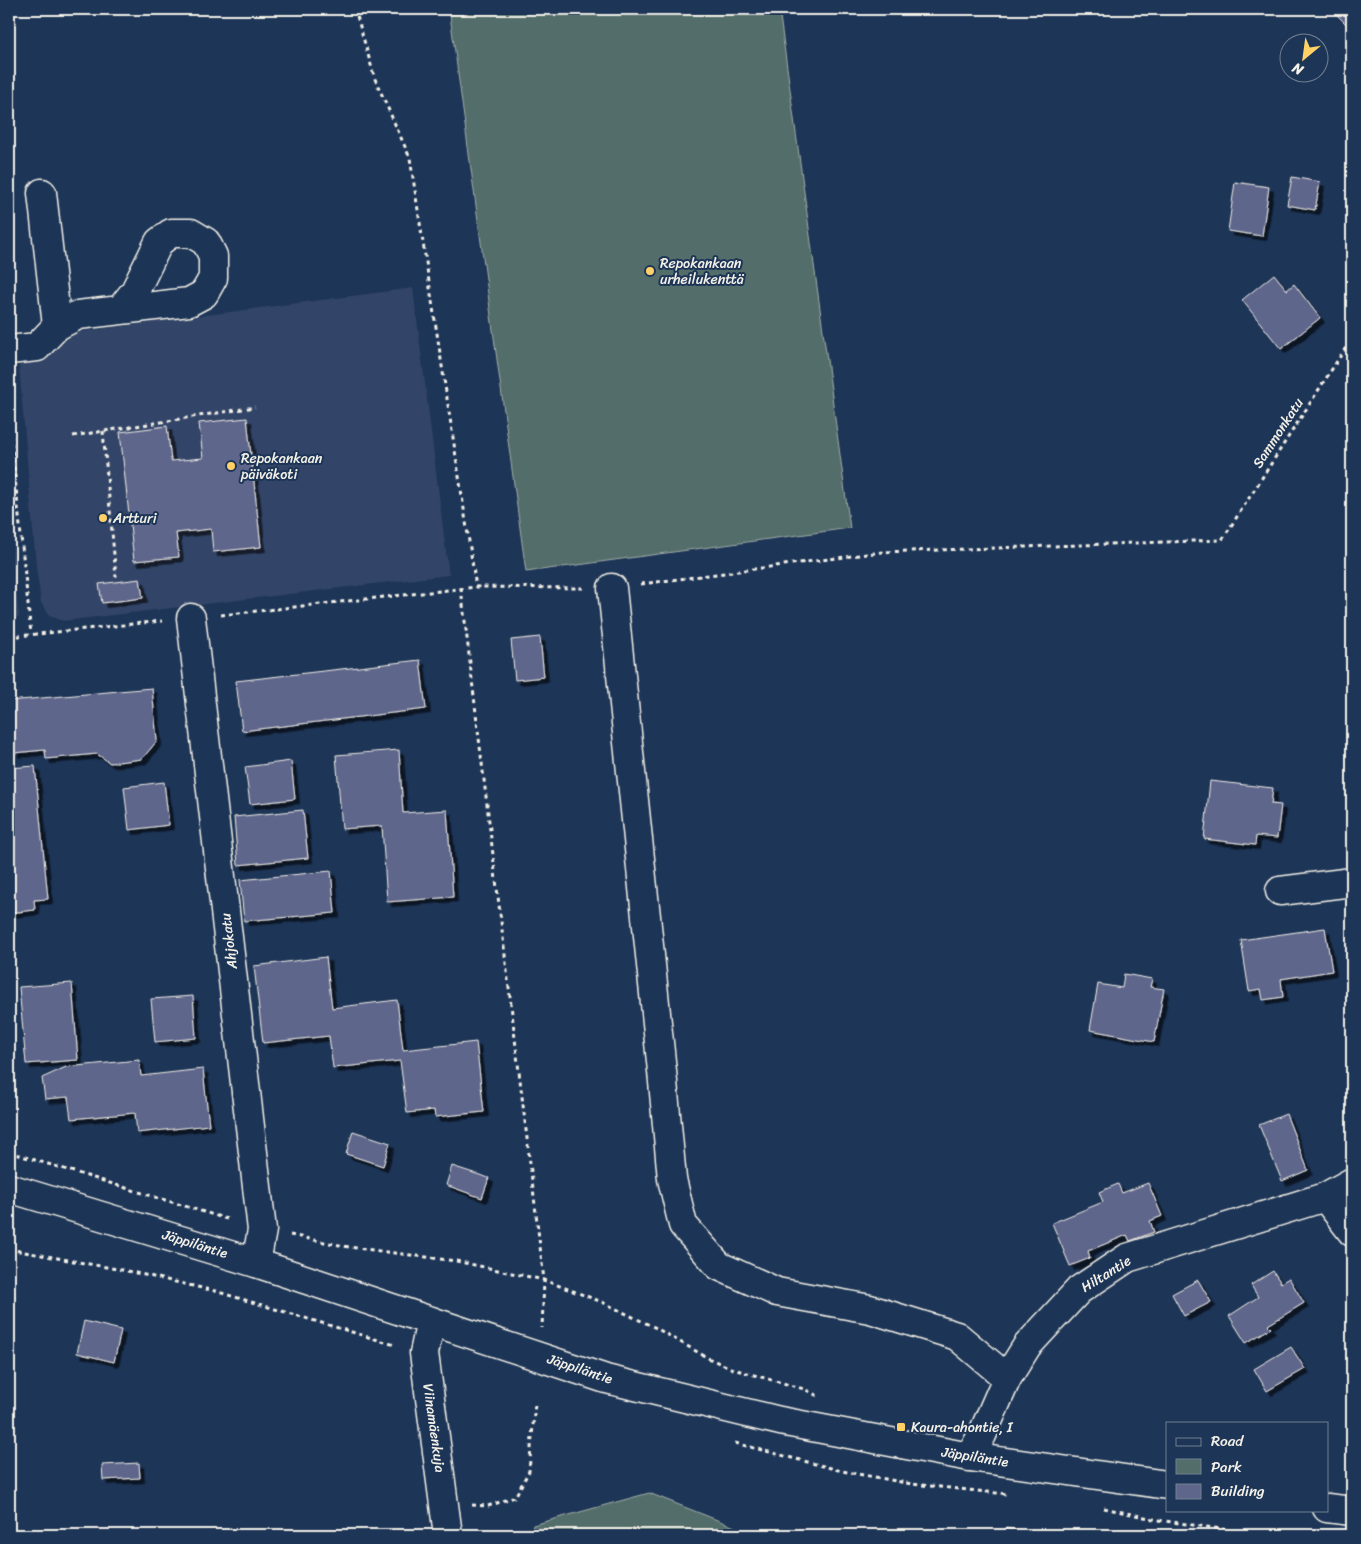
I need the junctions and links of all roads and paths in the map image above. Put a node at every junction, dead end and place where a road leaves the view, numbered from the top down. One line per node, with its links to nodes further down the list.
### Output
1 (355, 9): 13 (path)
2 (42, 193): 4 (street)
3 (120, 310): 4 (street)
4 (57, 326): 6 (street)
5 (1352, 338): 11 (path, Sammonkatu)
6 (9, 350)
7 (255, 407): 9 (path)
8 (9, 419): 17 (path)
9 (103, 430): 10 (path); 12 (path)
10 (72, 436)
11 (1222, 540)
12 (116, 577)
13 (476, 587)
14 (461, 588): 27 (path)
15 (612, 588): 30 (street)
16 (191, 618): 24 (street, Ahjokatu)
17 (31, 634)
18 (1352, 882): 19 (street)
19 (1280, 891)
20 (9, 1152): 24 (path)
21 (1352, 1182): 23 (street, Hiltantie)
22 (9, 1188): 26 (street, Jäppiläntie)
23 (1324, 1197): 25 (street); 30 (street, Hiltantie)
24 (262, 1230): 26 (street, Ahjokatu); 27 (path)
25 (1352, 1232)
26 (256, 1263): 28 (street, Jäppiläntie)
27 (544, 1280): 29 (path); 31 (path)
28 (431, 1321): 33 (street, Jäppiläntie); 35 (street, Viinamäenkuja)
29 (542, 1331)
30 (1007, 1378): 33 (street, Hiltantie)
31 (822, 1398)
32 (535, 1403): 35 (path)
33 (970, 1457): 34 (street, Jäppiläntie)
34 (1166, 1485)
35 (444, 1504): 38 (street, Viinamäenkuja)
36 (1328, 1508): 37 (street)
37 (1352, 1512)
38 (448, 1535)

